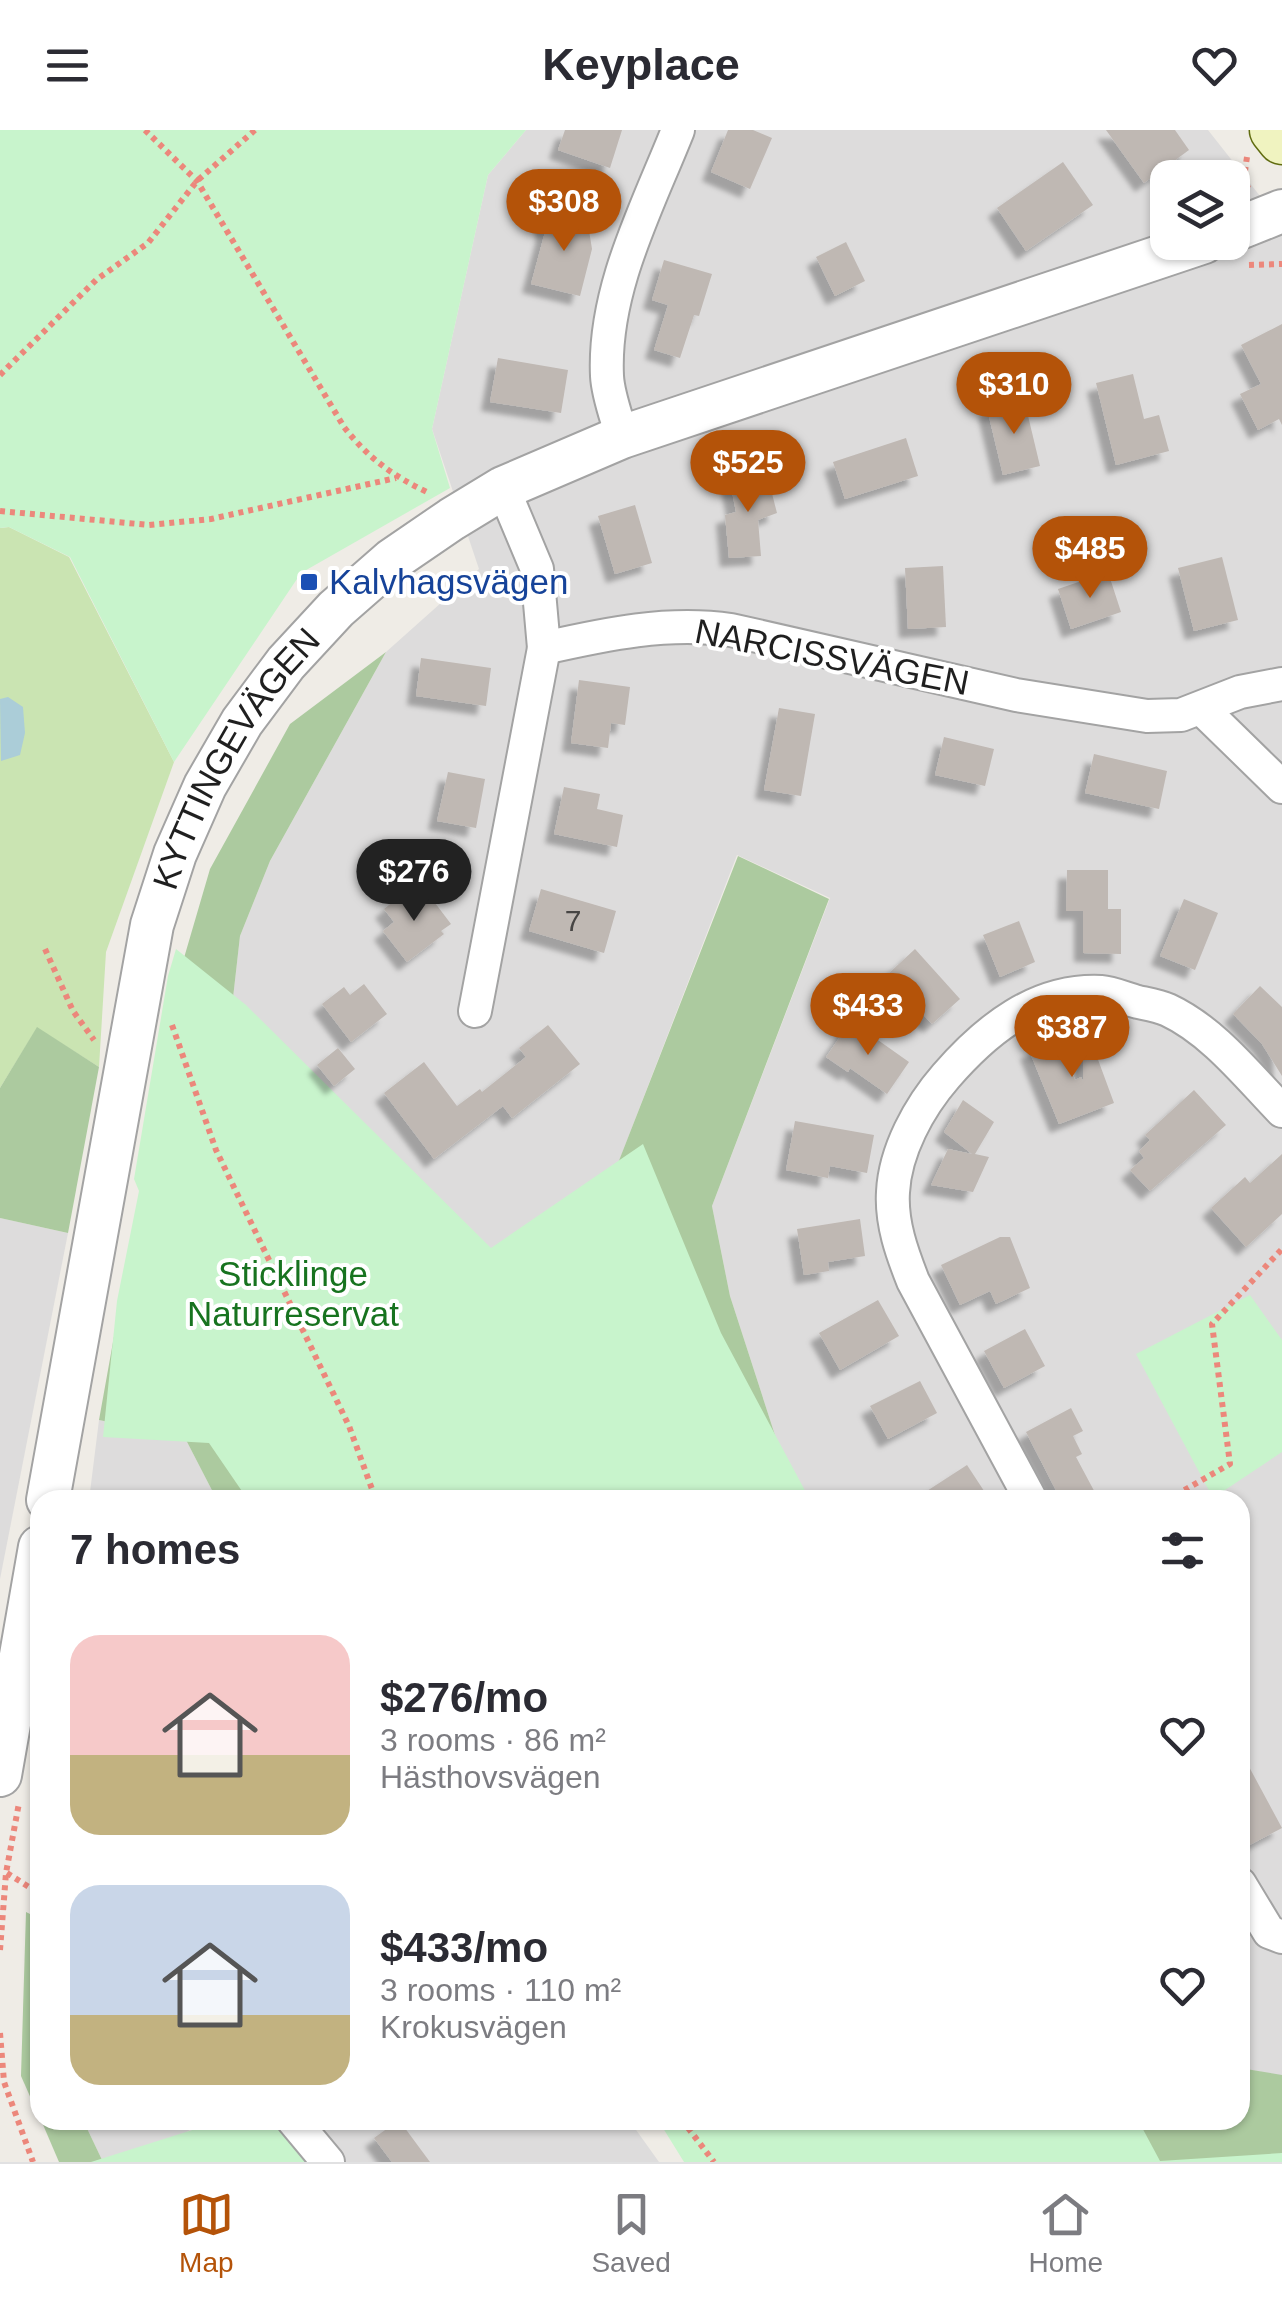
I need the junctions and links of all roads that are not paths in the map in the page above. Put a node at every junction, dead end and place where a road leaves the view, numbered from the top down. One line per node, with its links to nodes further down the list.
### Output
1 (678, 130): 7 (street)
2 (1274, 130): 3 (main road)
3 (1282, 140)
4 (1282, 211): 5 (street)
5 (1250, 224)
6 (1150, 260): 7 (street, KYTTINGEVÄGEN)
7 (622, 437): 8 (street, KYTTINGEVÄGEN)
8 (503, 488): 9 (street); 15 (street, KYTTINGEVÄGEN)
9 (544, 648): 11 (street, NARCISSVÄGEN); 13 (street)
10 (1282, 684): 11 (street, NARCISSVÄGEN)
11 (1201, 708): 12 (street)
12 (1282, 787)
13 (476, 1012)
14 (1282, 1111): 16 (street)
15 (50, 1490)
16 (1026, 1490)
17 (30, 1627): 18 (street)
18 (10, 1786)
19 (1250, 1900): 20 (street)
20 (1282, 1937)
21 (301, 2130): 22 (street)
22 (328, 2162)

